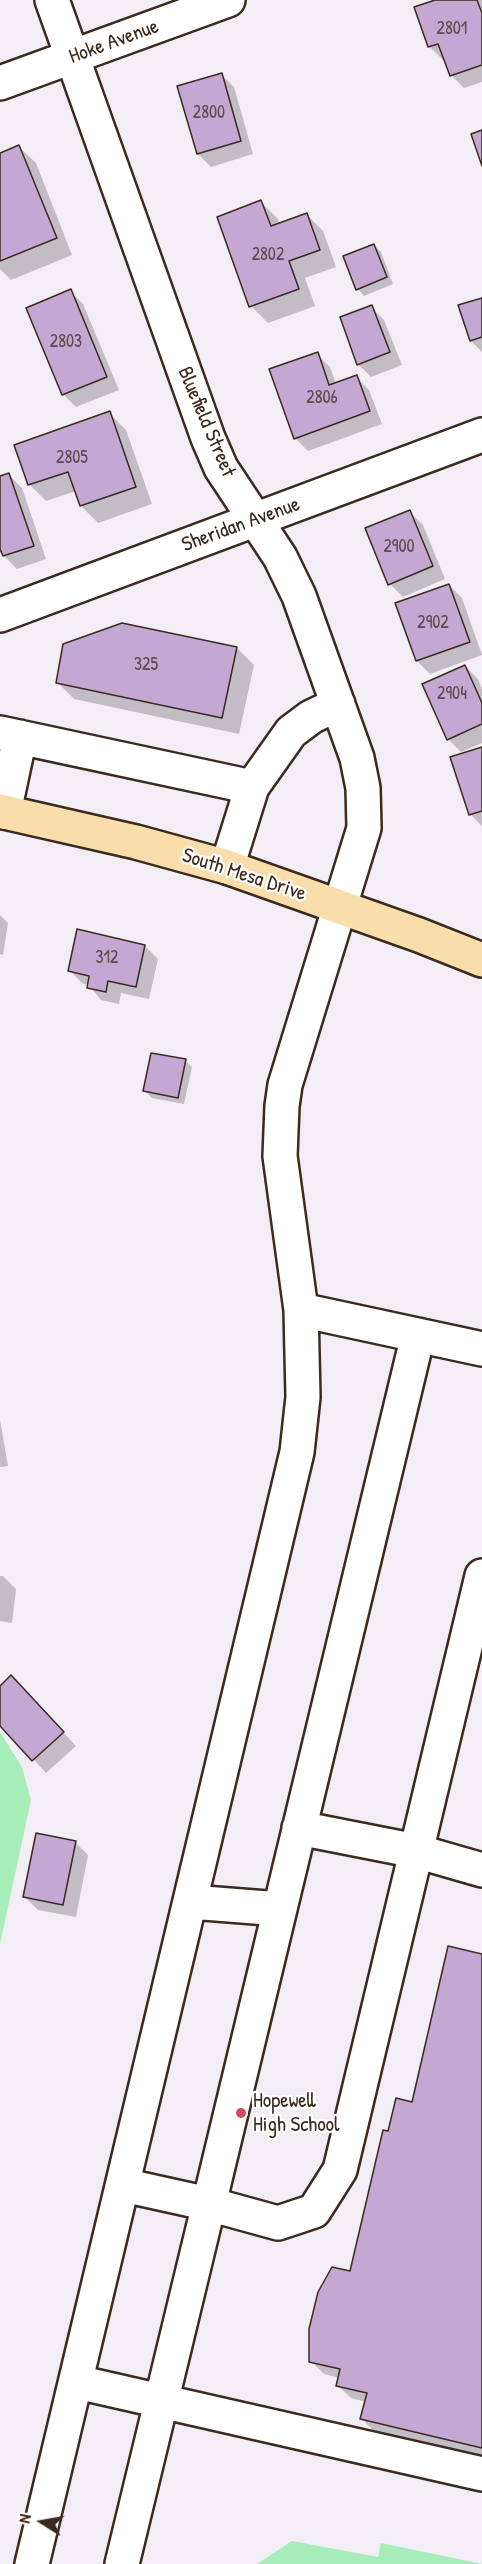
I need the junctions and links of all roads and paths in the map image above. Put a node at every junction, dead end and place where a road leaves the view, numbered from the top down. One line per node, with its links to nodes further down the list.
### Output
1 (52, 0): 3 (street, Bluefield Street)
2 (228, 0): 3 (street, Hoke Avenue)
3 (72, 57): 4 (street, Hoke Avenue); 6 (street, Bluefield Street)
4 (0, 83)
5 (482, 435): 6 (street, Sheridan Avenue)
6 (255, 520): 7 (street, Sheridan Avenue); 8 (street, Bluefield Street)
7 (0, 615)
8 (338, 704): 10 (street); 13 (street, Bluefield Street)
9 (10, 735): 10 (street); 11 (street)
10 (252, 787): 12 (street)
11 (2, 811): 12 (main road, South Mesa Drive)
12 (227, 867): 13 (main road, South Mesa Drive)
13 (340, 907): 14 (main road, South Mesa Drive); 15 (street, Bluefield Street)
14 (482, 960)
15 (301, 1310): 16 (street); 22 (street, Bluefield Street)
16 (418, 1335): 17 (street); 19 (street)
17 (482, 1349)
18 (482, 1576): 20 (street)
19 (299, 1828): 20 (street); 23 (street)
20 (416, 1851): 21 (street); 25 (street)
21 (482, 1870)
22 (190, 1902): 23 (street); 24 (street, Bluefield Street)
23 (280, 1909): 25 (street)
24 (123, 2185): 25 (street); 26 (street, Bluefield Street)
25 (209, 2204): 27 (street)
26 (77, 2382): 27 (street); 29 (street, Bluefield Street)
27 (163, 2401): 28 (street); 30 (street)
28 (482, 2474)
29 (33, 2564)
30 (122, 2564)

